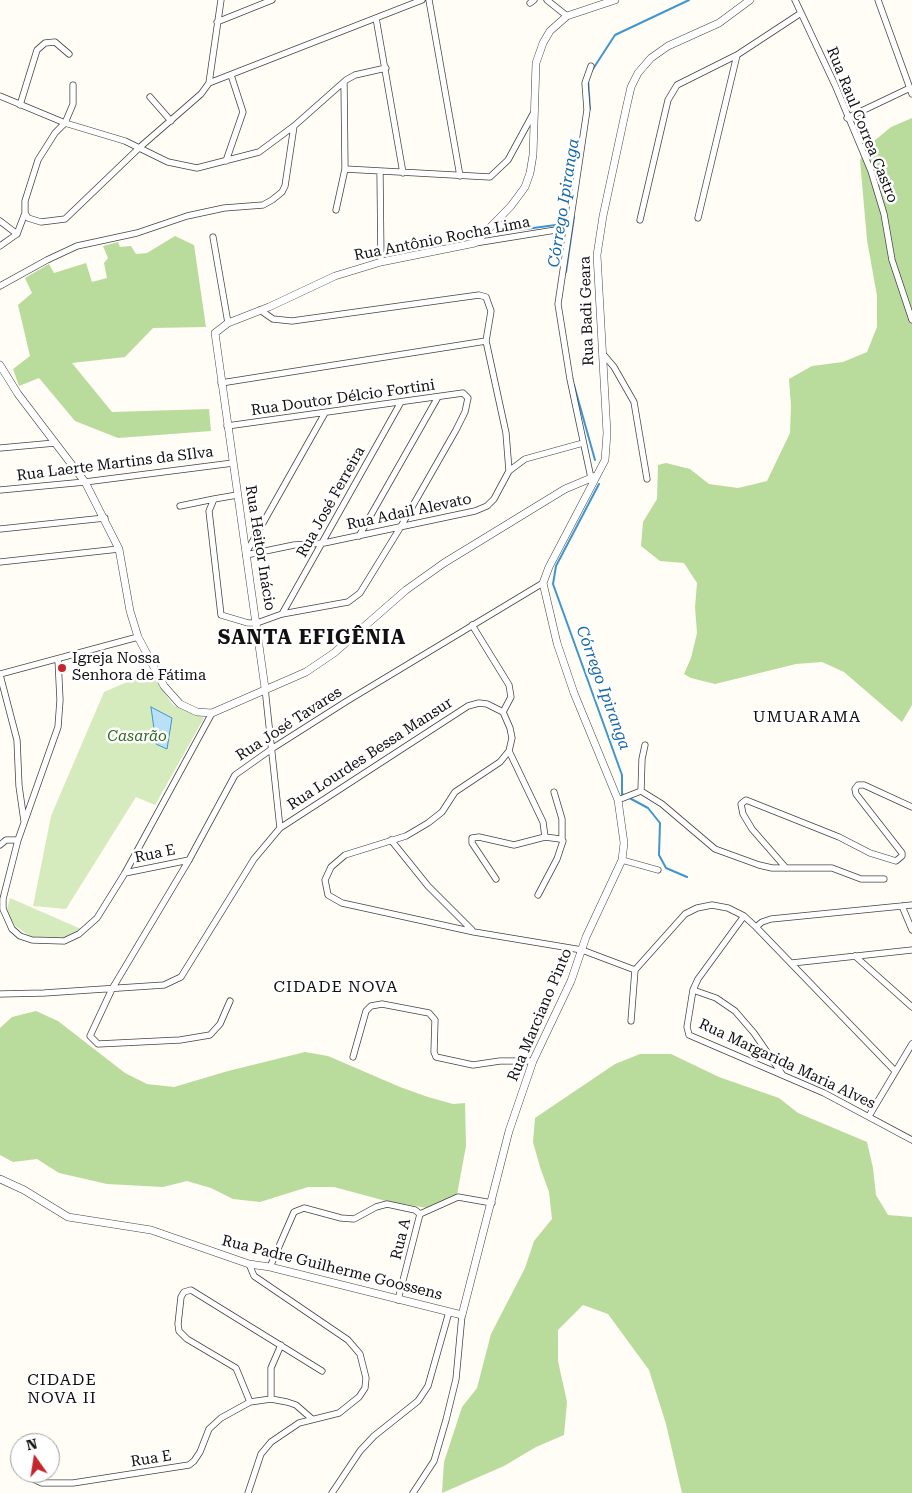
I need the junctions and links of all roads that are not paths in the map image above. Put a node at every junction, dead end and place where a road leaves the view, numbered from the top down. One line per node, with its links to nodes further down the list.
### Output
1 (220, 0): 13 (street)
2 (272, 0): 13 (street)
3 (422, 0): 12 (street)
4 (429, 0): 36 (street)
5 (548, 0): 11 (street)
6 (615, 0): 11 (street)
7 (750, 0): 54 (street, Rua Badi Geara)
8 (795, 0): 10 (street, Rua Raul Correa Castro)
9 (878, 0): 22 (street)
10 (801, 13): 15 (street); 27 (street, Rua Raul Correa Castro)
11 (567, 16): 26 (street)
12 (376, 18): 17 (street); 18 (street)
13 (217, 22): 20 (street)
14 (69, 54): 25 (street)
15 (737, 54): 39 (street); 40 (street)
16 (591, 66): 42 (street)
17 (386, 68): 19 (street); 35 (street)
18 (231, 75): 20 (street); 32 (street)
19 (344, 82): 30 (street); 33 (street)
20 (209, 83): 28 (street)
21 (73, 85): 29 (street)
22 (911, 91): 27 (street)
23 (0, 96): 25 (street)
24 (150, 97): 28 (street)
25 (20, 106): 29 (street)
26 (533, 114): 36 (street); 45 (street)
27 (847, 118): 50 (street, Rua Raul Correa Castro)
28 (171, 121): 31 (street)
29 (65, 123): 31 (street); 38 (street)
30 (294, 126): 32 (street); 48 (street)
31 (138, 148): 32 (street); 38 (street)
32 (226, 162)
33 (345, 169): 34 (street); 37 (street)
34 (380, 172): 35 (street); 47 (street)
35 (403, 172): 36 (street)
36 (460, 176)
37 (336, 210)
38 (27, 215): 43 (street)
39 (698, 218)
40 (640, 220)
41 (0, 221): 43 (street)
42 (568, 228): 45 (street, Rua Antônio Rocha Lima); 62 (street)
43 (17, 234): 46 (street)
44 (213, 238): 51 (street)
45 (475, 243): 47 (street, Rua Antônio Rocha Lima)
46 (0, 246)
47 (381, 262): 49 (street, Rua Antônio Rocha Lima)
48 (0, 286)
49 (260, 310): 51 (street, Rua Antônio Rocha Lima); 53 (street)
50 (912, 320)
51 (228, 322): 52 (street, Rua Antônio Rocha Lima)
52 (215, 333): 56 (street, Rua Heitor Inácio)
53 (486, 341): 56 (street); 65 (street)
54 (602, 353): 66 (street, Rua Badi Geara); 67 (street)
55 (0, 365): 61 (street)
56 (221, 383): 60 (street, Rua Heitor Inácio)
57 (438, 397): 58 (street, Rua Doutor Délcio Fortini); 74 (street, Rua Doutor Délcio Fortini); 76 (street)
58 (401, 402): 59 (street, Rua Doutor Délcio Fortini); 77 (street, Rua José Ferreira)
59 (325, 412): 60 (street, Rua Doutor Délcio Fortini); 79 (street)
60 (227, 426): 64 (street, Rua Heitor Inácio)
61 (55, 443): 63 (street); 68 (street)
62 (583, 443): 65 (street); 66 (street)
63 (0, 448)
64 (233, 463): 68 (street, Rua Laerte Martins da SIlva); 70 (street, Rua Heitor Inácio)
65 (509, 471): 74 (street, Rua Adail Alevato)
66 (594, 477): 81 (street, Rua Badi Geara); 88 (street)
67 (647, 479)
68 (85, 482): 69 (street, Rua Laerte Martins da SIlva); 73 (street)
69 (0, 490)
70 (237, 494): 71 (street); 79 (street, Rua Heitor Inácio)
71 (214, 500): 72 (street); 83 (street)
72 (180, 506)
73 (105, 518): 75 (street); 78 (street)
74 (400, 528): 76 (street, Rua Adail Alevato); 82 (street)
75 (0, 529)
76 (359, 536): 77 (street, Rua Adail Alevato)
77 (324, 543): 79 (street, Rua Adail Alevato); 82 (street, Rua José Ferreira)
78 (119, 549): 80 (street); 85 (street)
79 (246, 554): 83 (street, Rua Heitor Inácio)
80 (0, 562)
81 (543, 583): 84 (street, Rua José Tavares); 96 (street, Rua Marciano Pinto)
82 (282, 614): 83 (street)
83 (257, 623): 88 (street, Rua Heitor Inácio)
84 (472, 625): 89 (street); 92 (street, Rua José Tavares)
85 (138, 637): 86 (street); 90 (street)
86 (58, 659): 87 (street); 98 (street)
87 (0, 675): 98 (street)
88 (265, 688): 90 (street); 92 (street, Rua Heitor Inácio)
89 (503, 712): 93 (street); 99 (street, Rua Lourdes Bessa Mansur)
90 (212, 713): 109 (street)
91 (645, 745): 94 (street)
92 (273, 748): 99 (street, Rua Heitor Inácio); 105 (street, Rua José Tavares)
93 (509, 752): 100 (street); 103 (street)
94 (641, 791): 96 (street); 107 (street)
95 (554, 792): 101 (street)
96 (620, 800): 106 (street, Rua Marciano Pinto)
97 (912, 807): 107 (street)
98 (24, 823): 102 (street)
99 (280, 828): 124 (street, Rua Lourdes Bessa Mansur)
100 (545, 837): 101 (street); 110 (street)
101 (562, 839): 112 (street)
102 (18, 840): 104 (street); 109 (street)
103 (391, 840): 118 (street); 118 (street)
104 (0, 845)
105 (189, 860): 109 (street, Rua E); 124 (street, Rua José Tavares)
106 (622, 860): 108 (street); 119 (street, Rua Marciano Pinto)
107 (786, 868): 111 (street)
108 (658, 870)
109 (125, 873)
110 (496, 879)
111 (884, 879)
112 (538, 895)
113 (912, 905): 114 (street)
114 (902, 906): 116 (street); 117 (street)
115 (744, 916): 116 (street); 123 (street); 125 (street, Rua Margarida Maria Alves)
116 (756, 927): 122 (street)
117 (912, 930)
118 (474, 932): 119 (street)
119 (582, 950): 123 (street); 132 (street, Rua Marciano Pinto)
120 (912, 950): 121 (street)
121 (855, 956): 122 (street); 128 (street)
122 (792, 963): 133 (street)
123 (635, 970): 129 (street)
124 (112, 989): 126 (street, Rua Lourdes Bessa Mansur); 127 (street, Rua José Tavares)
125 (693, 990): 134 (street); 134 (street, Rua Margarida Maria Alves)
126 (0, 994)
127 (230, 1002)
128 (912, 1007)
129 (631, 1021)
130 (912, 1044): 133 (street)
131 (353, 1057): 132 (street)
132 (533, 1061): 138 (street, Rua Marciano Pinto)
133 (895, 1071): 135 (street)
134 (782, 1074): 135 (street, Rua Margarida Maria Alves)
135 (869, 1116): 136 (street, Rua Margarida Maria Alves)
136 (912, 1140)
137 (0, 1179): 140 (street, Rua Padre Guilherme Goossens)
138 (492, 1203): 139 (street); 144 (street, Rua Marciano Pinto)
139 (420, 1214): 141 (street); 142 (street, Rua A)
140 (249, 1264): 141 (street, Rua Padre Guilherme Goossens); 149 (street)
141 (270, 1267): 142 (street, Rua Padre Guilherme Goossens)
142 (398, 1300): 143 (street, Rua Padre Guilherme Goossens)
143 (449, 1312): 144 (street, Rua Padre Guilherme Goossens); 152 (street)
144 (462, 1315): 153 (street, Rua Marciano Pinto)
145 (281, 1345): 146 (street); 147 (street); 148 (street)
146 (322, 1371)
147 (271, 1399): 148 (street); 149 (street)
148 (250, 1402): 150 (street, Rua E)
149 (312, 1419): 151 (street)
150 (60, 1483)
151 (248, 1493)
152 (332, 1493)
153 (413, 1493)

